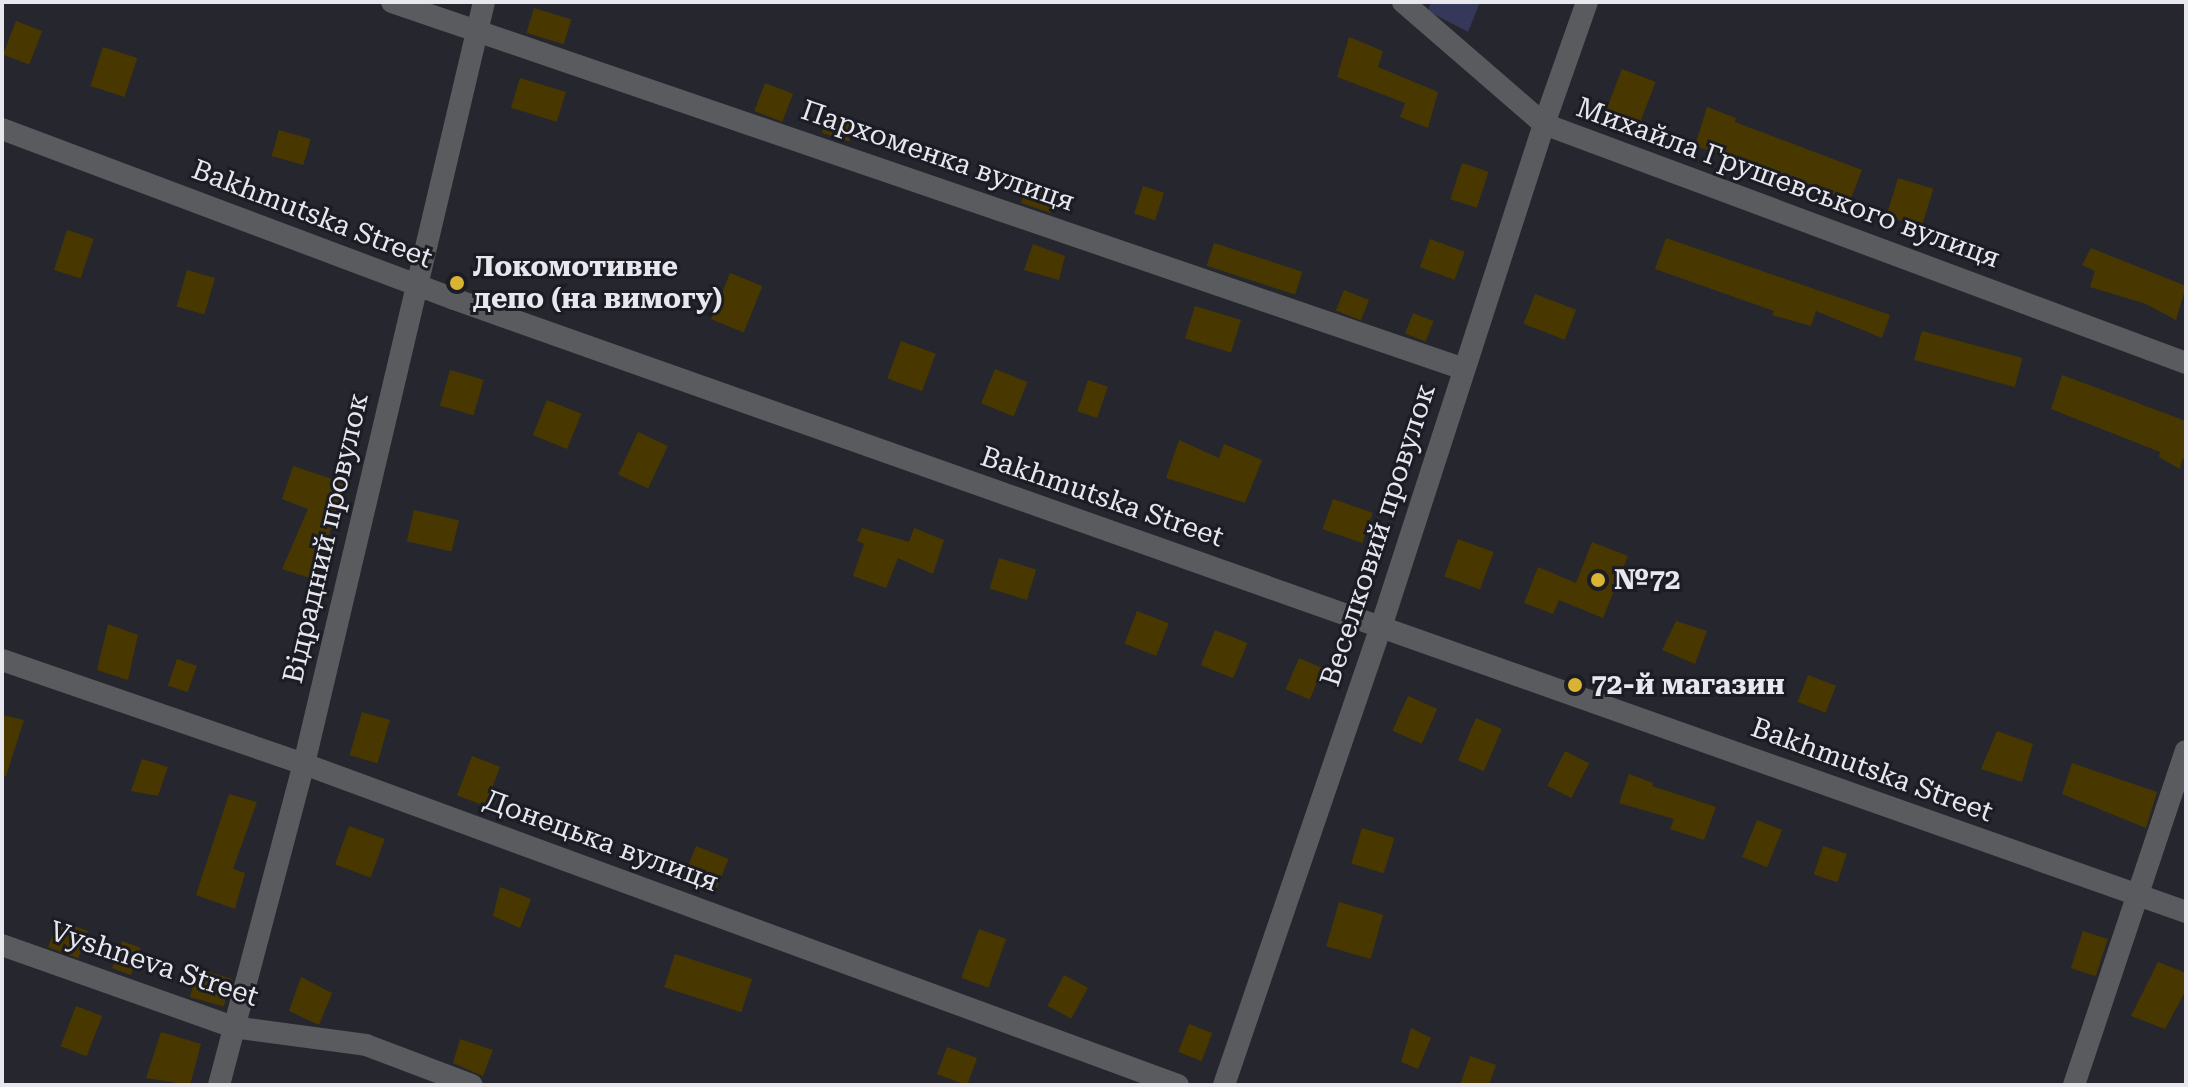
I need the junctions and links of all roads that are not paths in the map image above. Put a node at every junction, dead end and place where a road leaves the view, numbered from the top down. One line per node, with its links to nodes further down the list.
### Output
1 (392, 2): 5 (street, Пархоменка вулиця)
2 (484, 2): 5 (street, Відрадний провулок)
3 (1403, 2): 6 (street, Михайла Грушевського вулиця)
4 (1587, 2): 6 (street, Веселковий провулок)
5 (478, 29): 8 (street, Відрадний провулок); 10 (street, Пархоменка вулиця)
6 (1544, 124): 9 (street, Михайла Грушевського вулиця); 10 (street, Веселковий провулок)
7 (2, 129): 8 (street, Bakhmutska Street)
8 (416, 285): 11 (street, Bakhmutska Street); 14 (street, Відрадний провулок)
9 (2186, 363)
10 (1464, 369): 11 (street, Веселковий провулок)
11 (1381, 627): 15 (street, Bakhmutska Street); 22 (street, Веселковий провулок)
12 (2, 660): 14 (street, Донецька вулиця)
13 (2186, 751): 15 (street)
14 (304, 764): 18 (street, Відрадний провулок); 21 (street, Донецька вулиця)
15 (2138, 896): 16 (street, Bakhmutska Street); 23 (street)
16 (2186, 912)
17 (2, 945): 18 (street, Vyshneva Street)
18 (233, 1027): 19 (street, Відрадний провулок); 20 (street, Vyshneva Street)
19 (219, 1085)
20 (472, 1085)
21 (1178, 1085)
22 (1224, 1085)
23 (2074, 1085)

